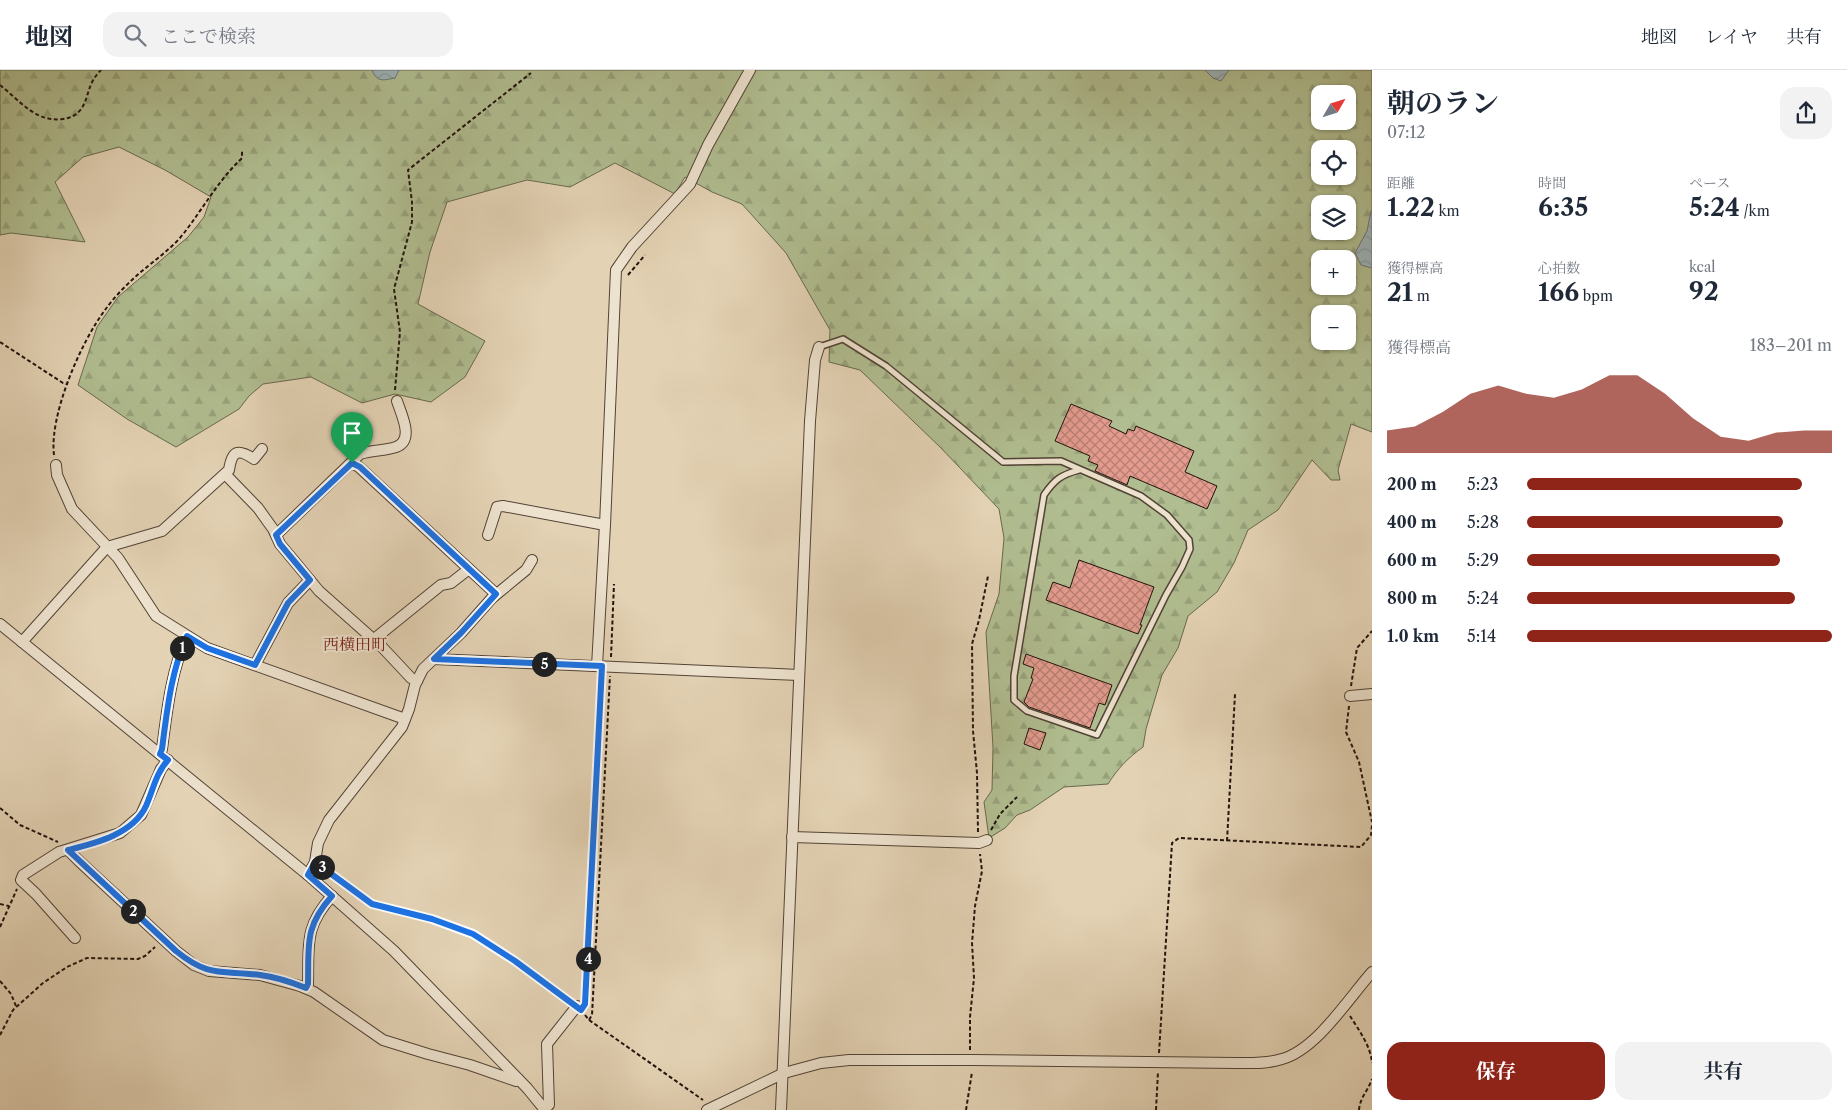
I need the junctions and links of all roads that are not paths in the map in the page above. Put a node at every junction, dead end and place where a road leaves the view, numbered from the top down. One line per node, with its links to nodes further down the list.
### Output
1 (750, 70): 9 (street)
2 (819, 347): 7 (lane); 24 (street)
3 (397, 400): 5 (street)
4 (262, 449): 8 (street)
5 (352, 463): 10 (street); 14 (street)
6 (56, 465): 12 (street)
7 (1080, 470): 7 (lane)
8 (225, 474): 10 (street); 12 (street)
9 (605, 525): 11 (street); 23 (street)
10 (276, 535): 15 (street)
11 (488, 535)
12 (107, 547): 18 (street); 20 (street)
13 (532, 560): 16 (street)
14 (468, 569): 16 (street); 19 (street)
15 (310, 580): 19 (street); 22 (street)
16 (496, 594): 21 (street)
17 (0, 624): 20 (street)
18 (187, 636): 22 (street); 29 (street)
19 (373, 640): 25 (street)
20 (22, 642): 29 (street)
21 (434, 659): 23 (street); 25 (street)
22 (255, 665): 28 (street)
23 (605, 666): 24 (street)
24 (799, 675): 30 (street)
25 (418, 681): 28 (street)
26 (1372, 694): 27 (street)
27 (1350, 696)
28 (406, 719): 33 (street)
29 (164, 757): 32 (street); 33 (street)
30 (792, 837): 31 (street); 39 (street)
31 (987, 840)
32 (68, 850): 35 (street); 37 (street)
33 (308, 875): 34 (street)
34 (332, 896): 37 (street); 40 (street)
35 (75, 938)
36 (1372, 972): 39 (street)
37 (306, 988): 40 (street)
38 (579, 1008): 41 (street)
39 (784, 1073): 42 (street); 43 (street)
40 (518, 1079): 41 (street)
41 (549, 1108)
42 (708, 1110)
43 (781, 1110)

